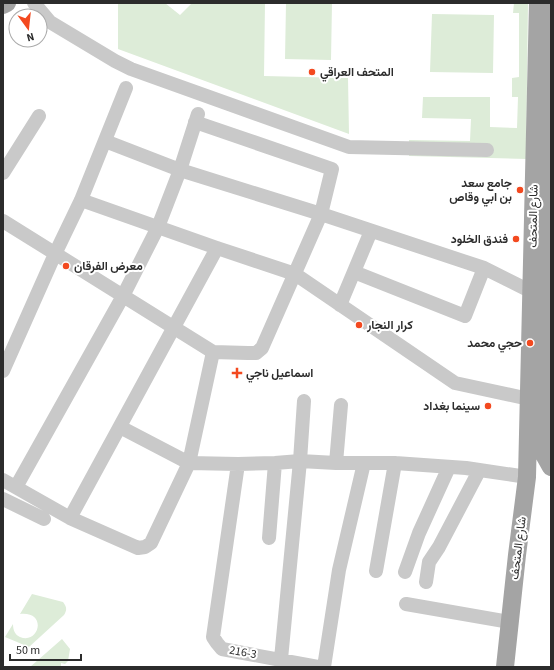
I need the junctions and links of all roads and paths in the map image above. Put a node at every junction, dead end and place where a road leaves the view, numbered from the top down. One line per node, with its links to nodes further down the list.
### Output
1 (7, 3): 5 (main road)
2 (34, 3): 11 (street)
3 (538, 3): 8 (main road, شارع المتحف)
4 (551, 3): 6 (main road, شارع المتحف)
5 (3, 5)
6 (551, 45): 8 (main road, شارع المتحف)
7 (126, 88): 10 (street)
8 (546, 104): 24 (main road, شارع المتحف); 34 (main road, شارع المتحف)
9 (39, 116): 13 (street)
10 (105, 141): 12 (street); 14 (street)
11 (487, 150)
12 (180, 170): 15 (street); 15 (street); 17 (street)
13 (3, 173)
14 (81, 200): 17 (street); 20 (street)
15 (321, 214): 18 (street); 23 (street)
16 (3, 221): 20 (street)
17 (158, 227): 19 (street); 25 (street)
18 (371, 231): 21 (street); 22 (street)
19 (217, 248): 23 (street); 27 (street)
20 (55, 254): 25 (street); 29 (street)
21 (484, 268): 22 (street); 24 (street)
22 (354, 272): 26 (street)
23 (295, 274): 26 (street); 28 (street)
24 (532, 292): 30 (main road, شارع المتحف)
25 (123, 296): 27 (street); 47 (street)
26 (340, 305): 30 (street)
27 (174, 328): 28 (street); 33 (street)
28 (213, 352): 37 (street)
29 (3, 371)
30 (529, 399): 34 (main road, شارع المتحف)
31 (304, 401): 36 (street)
32 (341, 405): 39 (street)
33 (120, 427): 37 (street); 49 (street)
34 (541, 432): 35 (main road, شارع المتحف); 45 (main road, شارع المتحف)
35 (547, 459): 45 (main road)
36 (300, 461): 38 (street); 39 (street); 57 (street)
37 (189, 463): 42 (street); 49 (street)
38 (275, 463): 42 (street); 51 (street)
39 (336, 463): 40 (street)
40 (364, 463): 41 (street); 59 (street)
41 (395, 463): 43 (street); 52 (street)
42 (238, 464): 57 (street, 216-3)
43 (449, 467): 44 (street); 53 (street)
44 (479, 471): 45 (street); 54 (street)
45 (527, 474): 56 (main road, شارع المتحف)
46 (3, 480): 47 (street)
47 (16, 487): 49 (street)
48 (3, 499): 50 (street)
49 (70, 518)
50 (44, 519)
51 (269, 538)
52 (376, 571)
53 (404, 572)
54 (426, 582)
55 (406, 604): 56 (street)
56 (510, 622): 60 (main road, شارع المتحف)
57 (281, 659): 58 (street, 216-3)
58 (318, 667)
59 (324, 667)
60 (505, 667)

